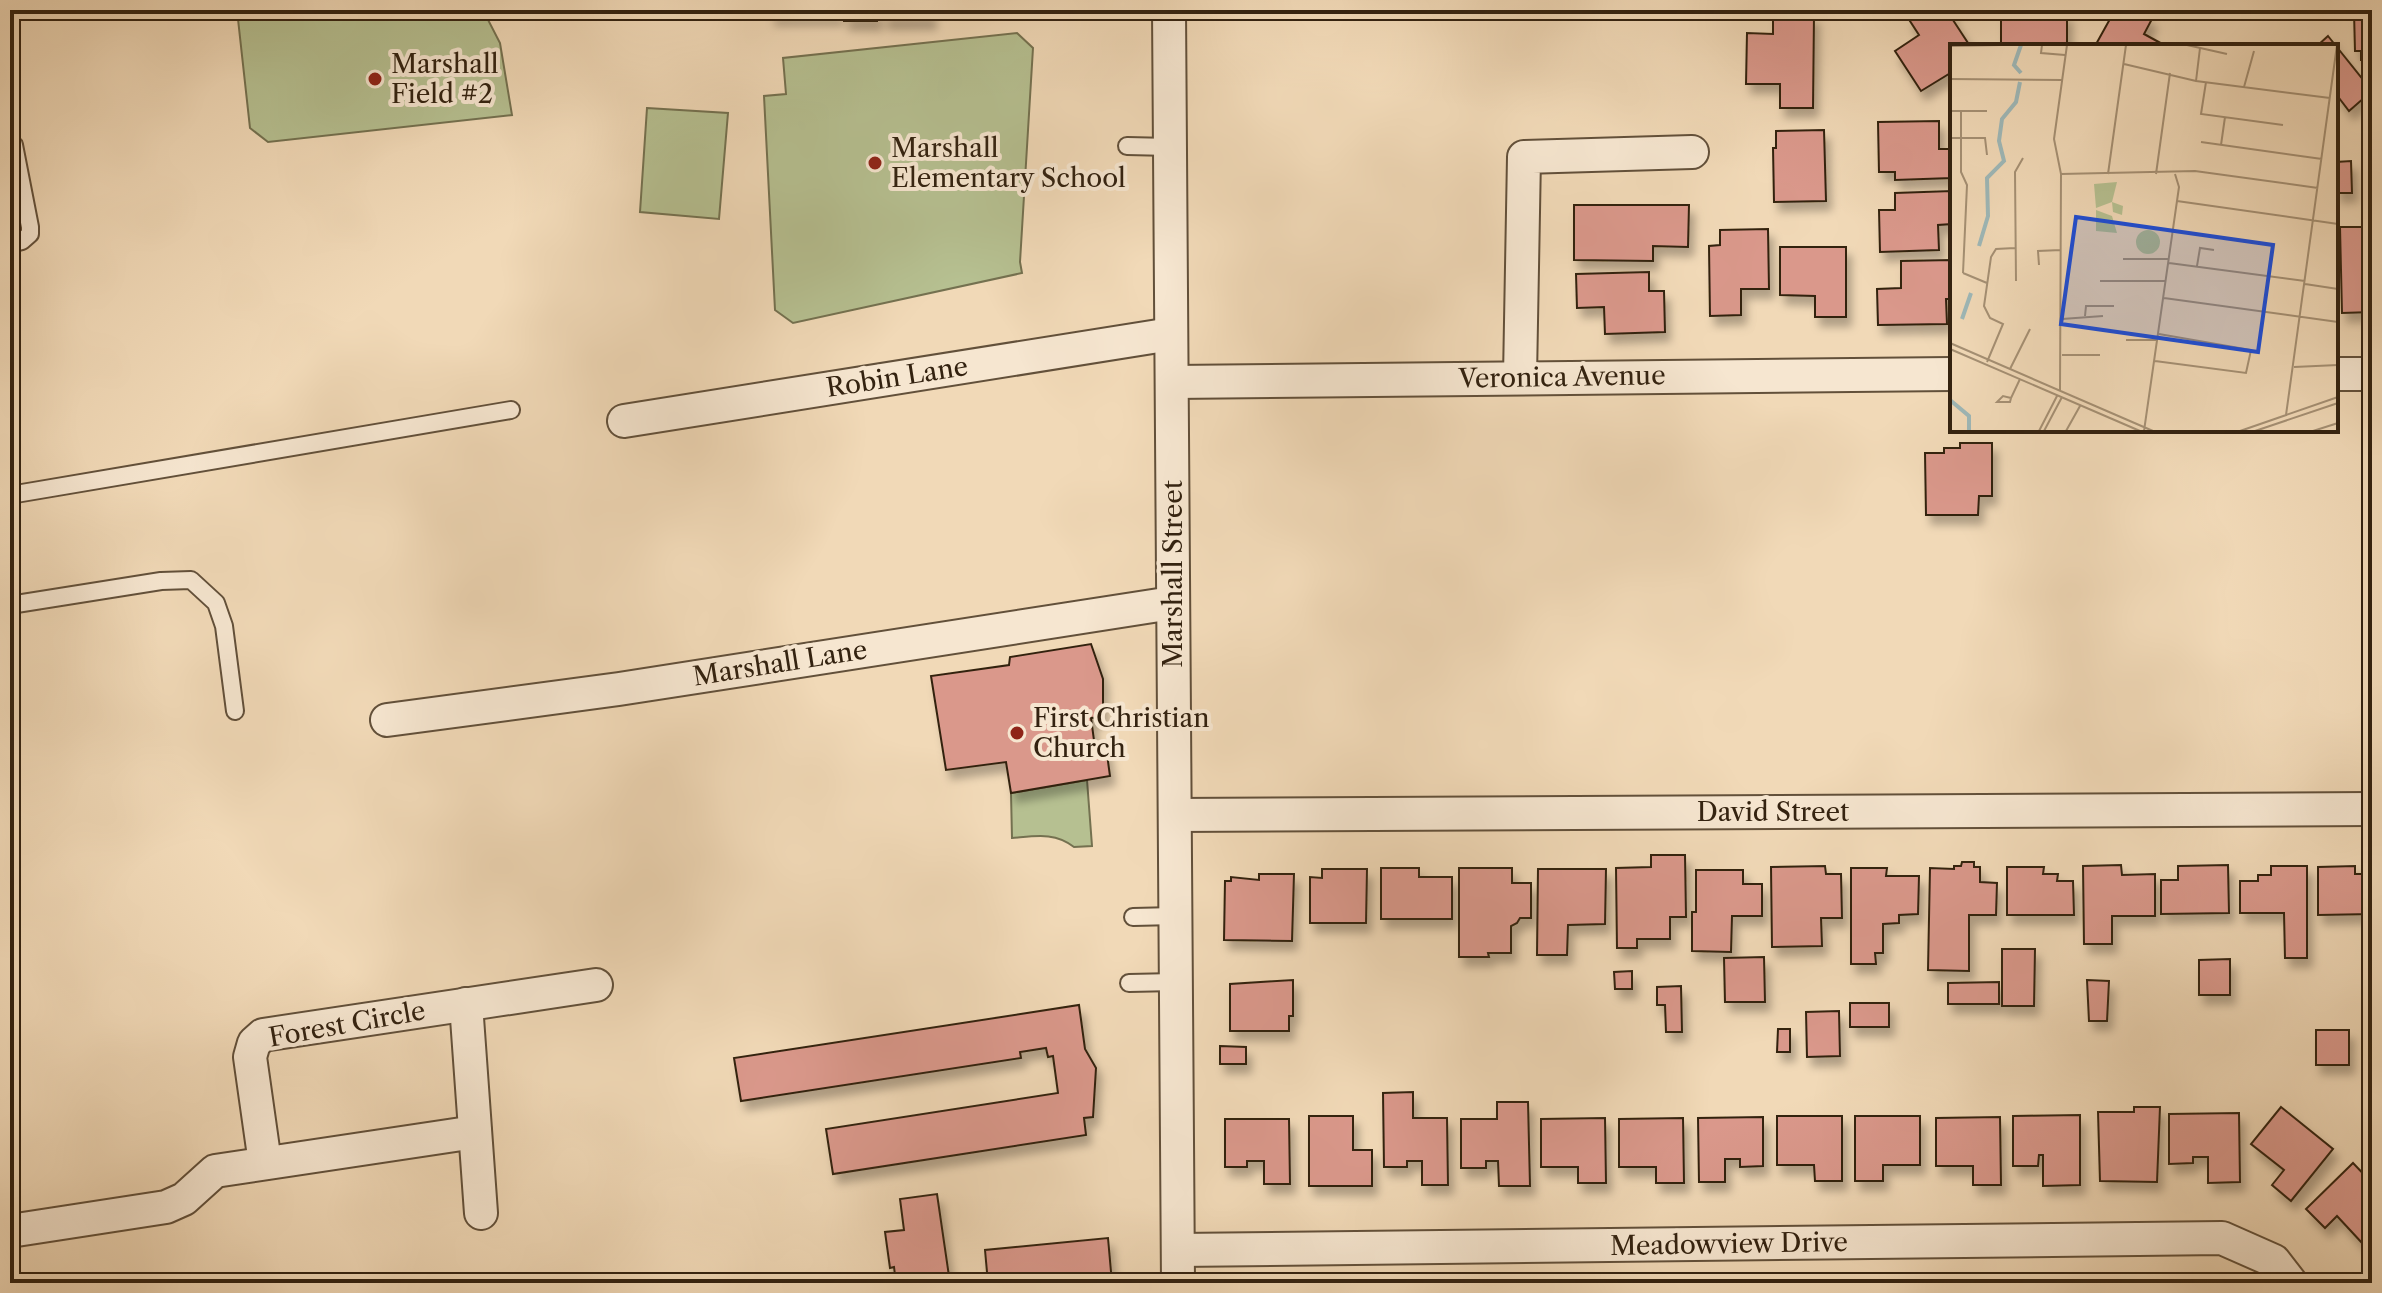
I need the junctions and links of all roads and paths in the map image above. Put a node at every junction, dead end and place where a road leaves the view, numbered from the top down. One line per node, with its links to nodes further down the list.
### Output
1 (1169, 10): 4 (street, Marshall Street)
2 (12, 144): 6 (lane)
3 (1127, 146): 4 (lane)
4 (1170, 147): 7 (street, Marshall Street)
5 (1692, 152): 11 (street)
6 (10, 244)
7 (1171, 334): 12 (street, Marshall Street); 14 (street, Robin Lane)
8 (1950, 374): 11 (street, Veronica Avenue)
9 (2338, 374): 10 (street)
10 (2372, 374)
11 (1520, 377): 12 (street, Veronica Avenue)
12 (1173, 382): 16 (street, Marshall Street)
13 (511, 410): 15 (lane)
14 (624, 421)
15 (10, 495)
16 (1172, 603): 19 (street, Marshall Lane); 21 (street, Marshall Street)
17 (10, 605): 18 (lane)
18 (235, 711)
19 (387, 720)
20 (2372, 809): 21 (street, David Street)
21 (1175, 815): 22 (street, Marshall Street)
22 (1175, 916): 23 (lane); 24 (street, Marshall Street)
23 (1133, 917)
24 (1175, 982): 25 (lane); 32 (street, Marshall Street)
25 (1129, 983)
26 (596, 985): 27 (street, Forest Circle)
27 (466, 1004): 28 (street); 29 (street, Forest Circle)
28 (475, 1132): 29 (street); 30 (street)
29 (265, 1163): 31 (street)
30 (481, 1213)
31 (10, 1231)
32 (1178, 1250): 33 (street, Meadowview Drive); 34 (street, Marshall Street)
33 (2283, 1272)
34 (1178, 1283)

